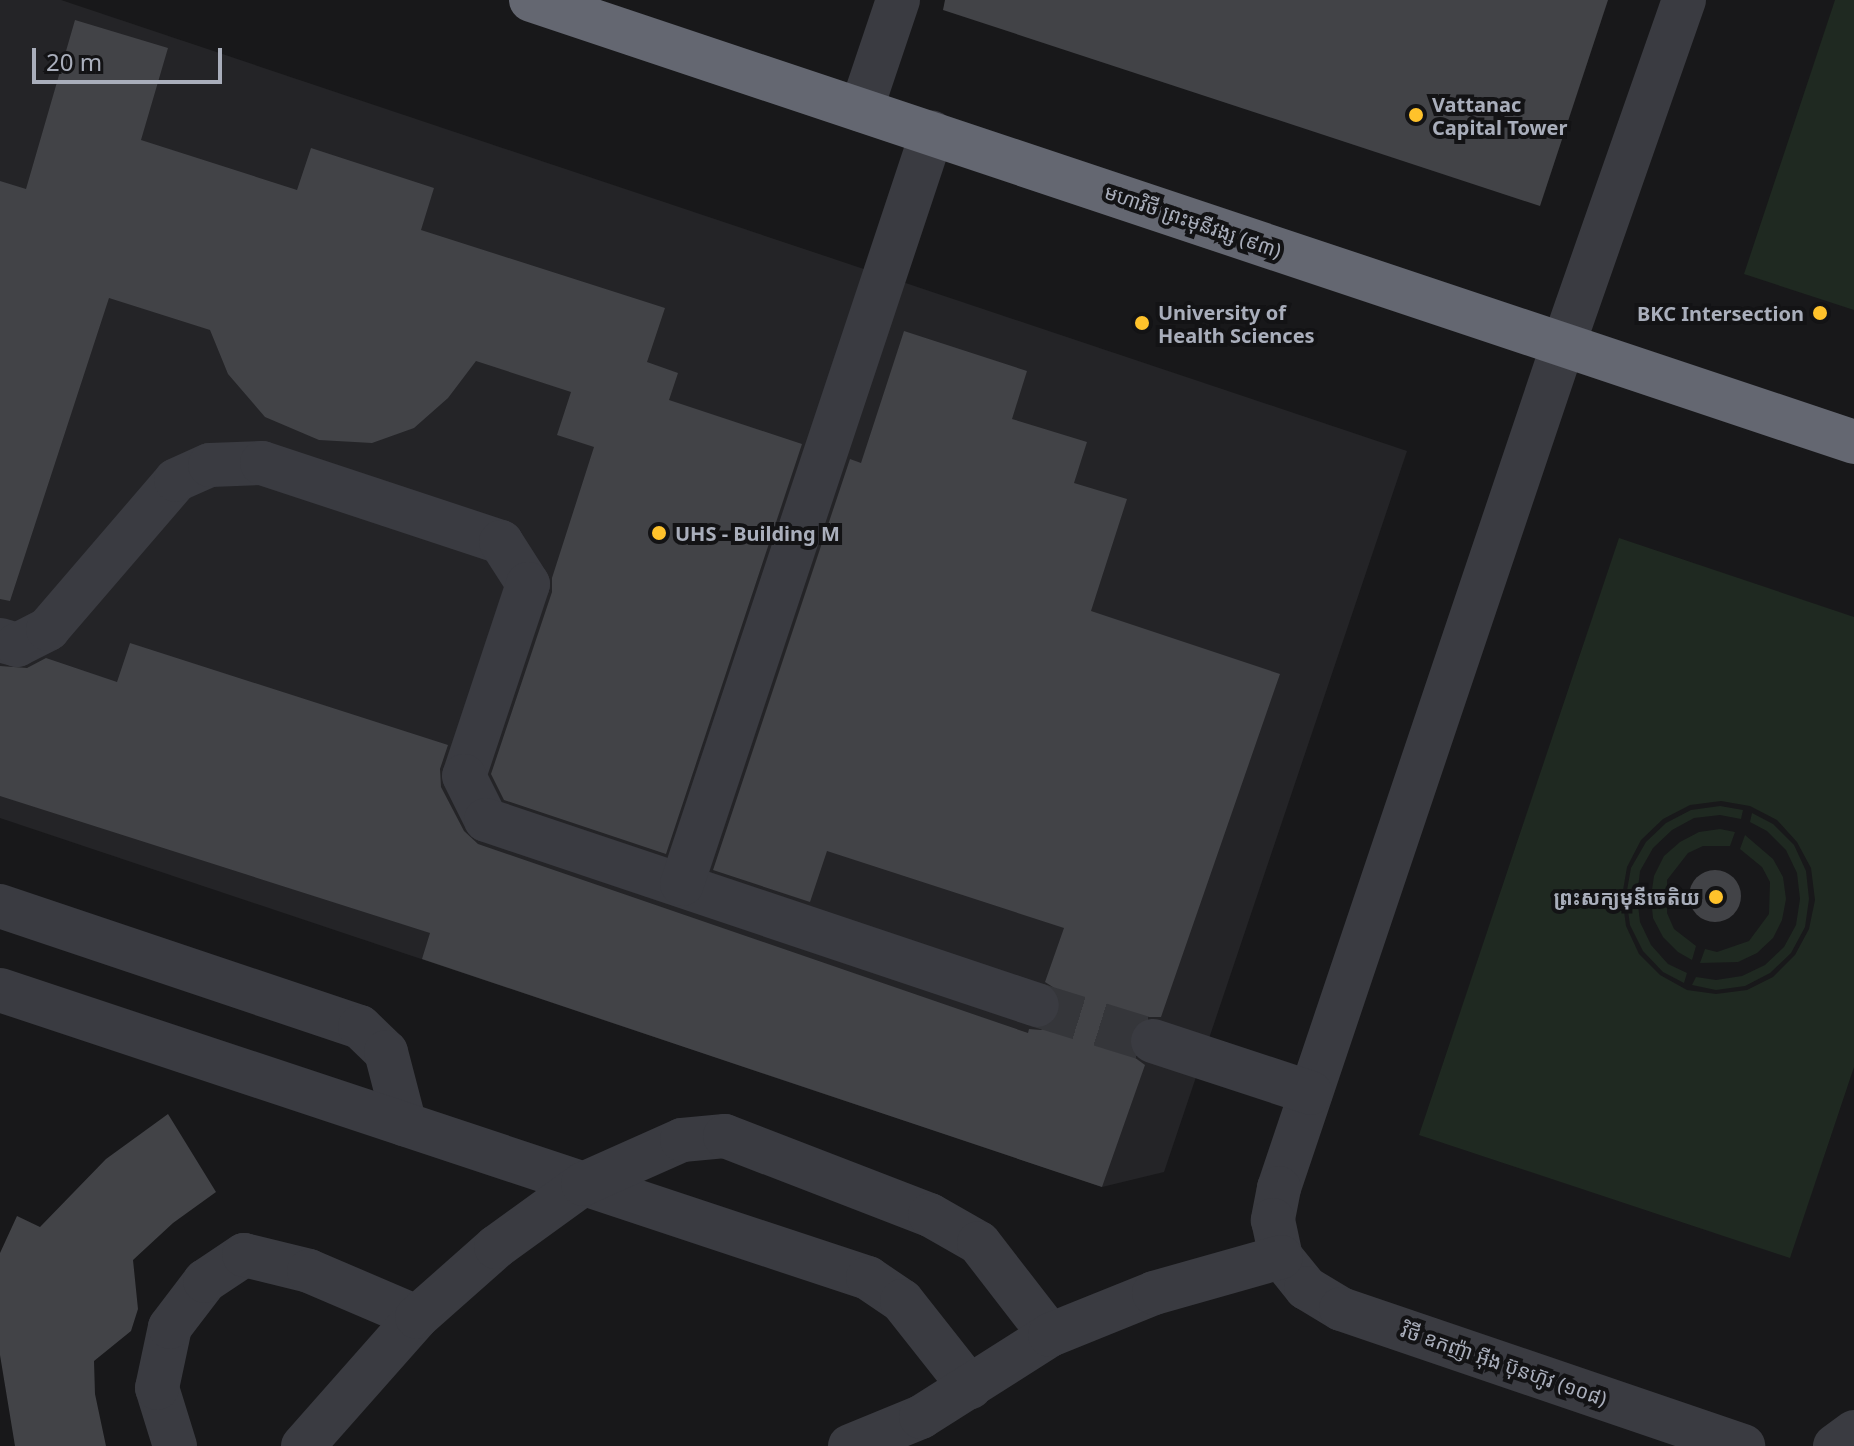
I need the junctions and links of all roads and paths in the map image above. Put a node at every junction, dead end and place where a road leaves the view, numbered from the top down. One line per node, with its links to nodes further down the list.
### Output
1 (531, 0): 4 (highway, មហាវិថី ព្រះមុនីវង្ស (៩៣))
2 (898, 0): 4 (street)
3 (1684, 0): 6 (street)
4 (861, 110): 5 (highway, មហាវិថី ព្រះមុនីវង្ស (៩៣))
5 (932, 133): 6 (highway, មហាវិថី ព្រះមុនីវង្ស (៩៣)); 9 (street)
6 (1563, 345): 7 (highway, មហាវិថី ព្រះមុនីវង្ស (៩៣)); 14 (street)
7 (1854, 442)
8 (0, 640): 9 (street)
9 (682, 884): 12 (street)
10 (0, 906): 15 (street)
11 (0, 990): 15 (street)
12 (1037, 1005)
13 (1153, 1041): 14 (street)
14 (1311, 1093): 17 (street)
15 (405, 1125): 16 (street)
16 (583, 1184): 18 (street); 19 (street); 20 (street)
17 (1281, 1257): 19 (street); 26 (street, វិថី ឧកញ៉ា អ៊ីង ប៊ុនហ៊ូវ (១០៨))
18 (417, 1317): 23 (street); 24 (street)
19 (1050, 1335): 20 (street)
20 (970, 1387): 21 (street)
21 (913, 1432): 25 (street)
22 (1854, 1432): 27 (street)
23 (175, 1446)
24 (303, 1446)
25 (850, 1446)
26 (1743, 1446)
27 (1835, 1446)

